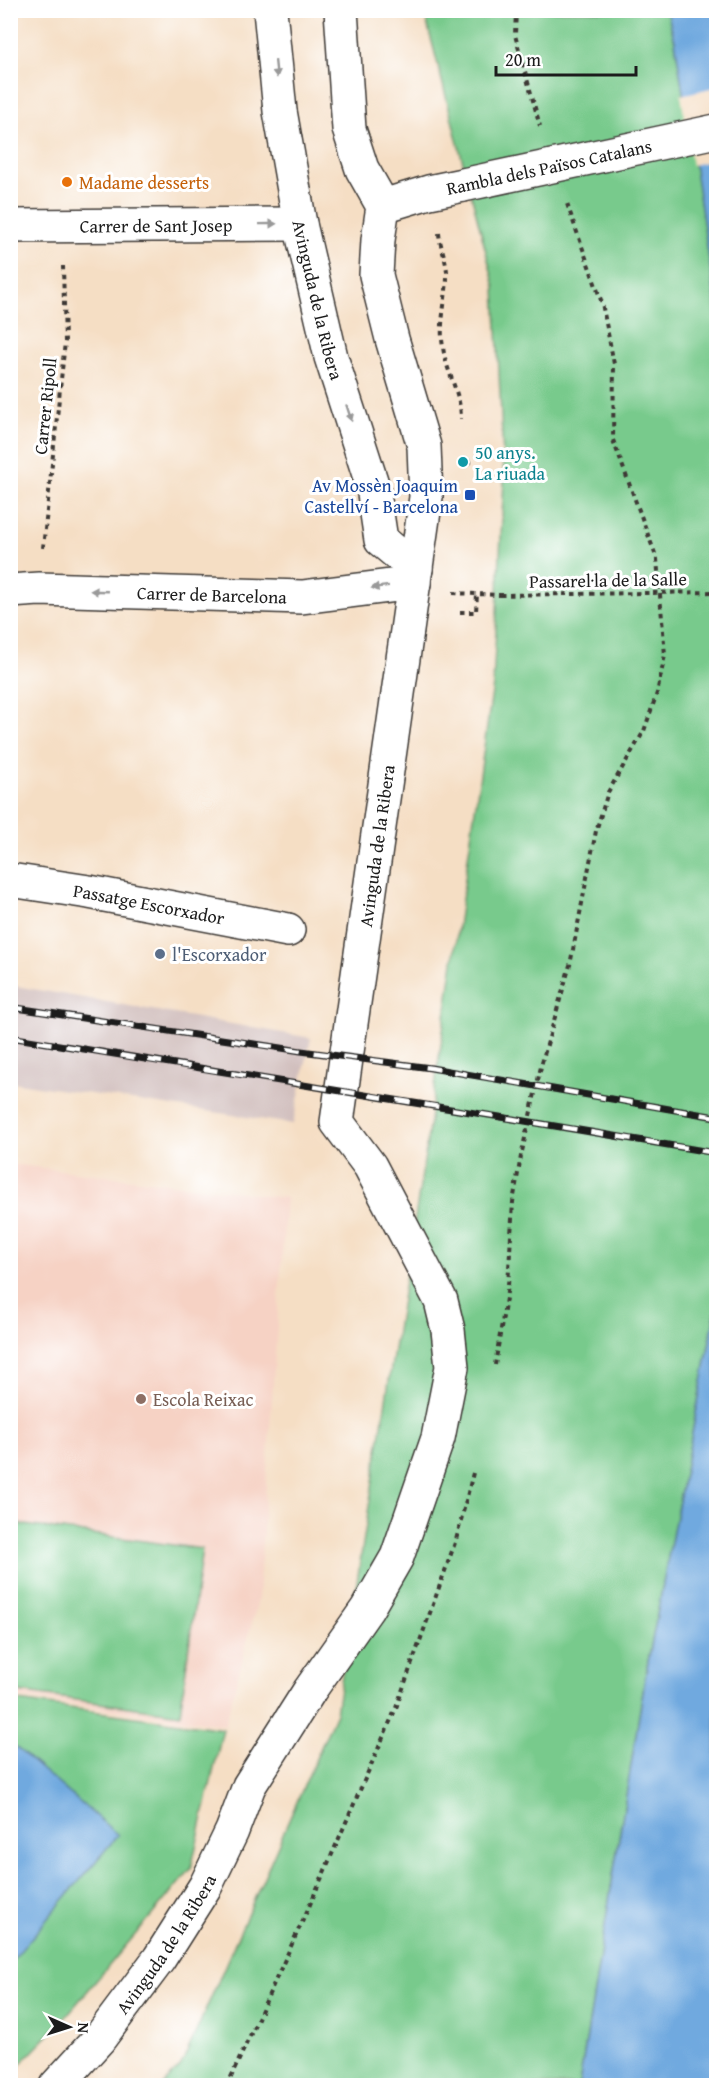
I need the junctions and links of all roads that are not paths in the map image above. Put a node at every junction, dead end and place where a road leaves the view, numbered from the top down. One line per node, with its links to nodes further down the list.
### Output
1 (270, 10): 5 (street, Avinguda de la Ribera, one-way to 5)
2 (341, 10): 4 (street)
3 (717, 131): 4 (street, Rambla dels Països Catalans, bridge)
4 (383, 206): 7 (street, Avinguda de la Ribera)
5 (300, 224): 6 (street, Carrer de Sant Josep, one-way to 5); 7 (street, Avinguda de la Ribera, one-way to 7)
6 (10, 226)
7 (415, 576): 8 (street, Carrer de Barcelona, one-way to 8); 11 (street, Avinguda de la Ribera)
8 (25, 590)
9 (10, 880): 10 (street, Passatge Escorxador)
10 (288, 930)
11 (56, 2085)

